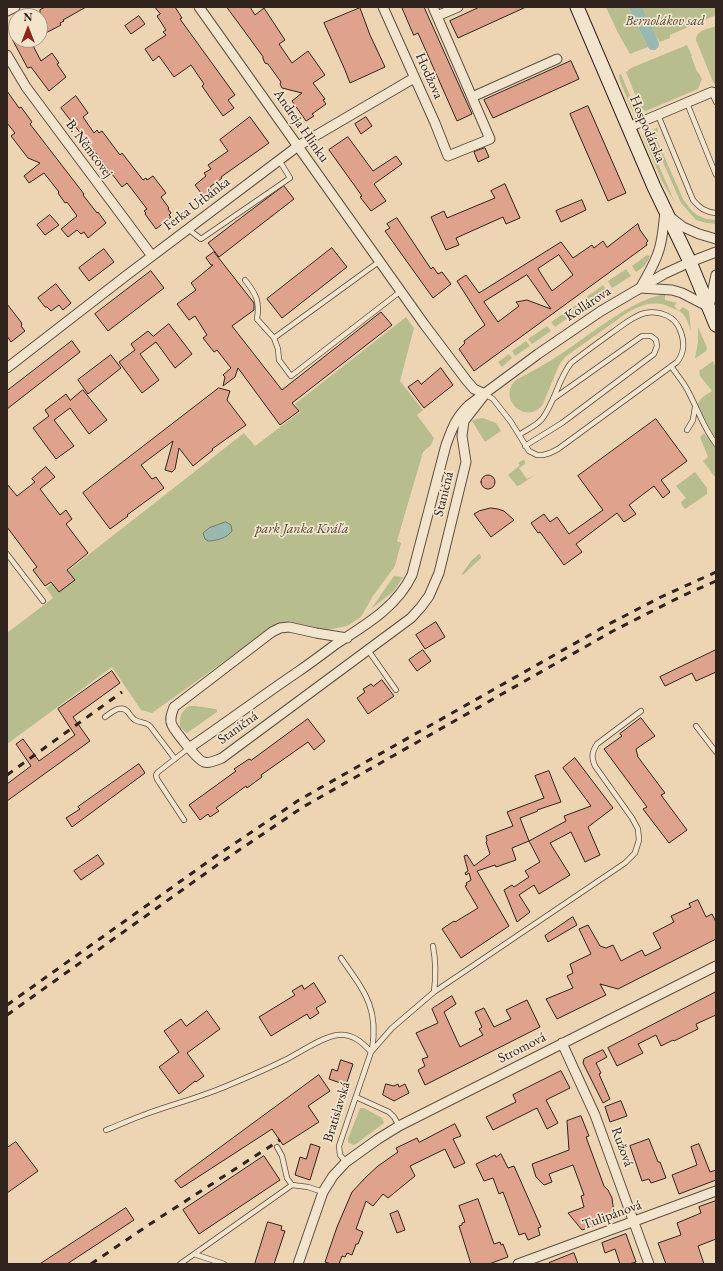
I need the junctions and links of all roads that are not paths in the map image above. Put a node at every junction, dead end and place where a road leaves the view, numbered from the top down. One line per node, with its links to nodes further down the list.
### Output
1 (15, 7): 7 (street)
2 (199, 7): 18 (street, Andreja Hlinku)
3 (383, 7): 11 (street, Hodžova)
4 (433, 7): 8 (street)
5 (458, 7): 8 (street)
6 (576, 7): 17 (street, Hospodárska)
7 (7, 11)
8 (437, 16): 13 (street)
9 (7, 55): 26 (street, B. Němcovej)
10 (557, 59): 13 (street)
11 (414, 78): 13 (street, Hodžova); 18 (street, Ferka Urbánka)
12 (714, 92): 14 (lane); 15 (street)
13 (472, 97)
14 (716, 102)
15 (687, 103): 16 (street); 20 (lane)
16 (658, 115): 17 (street); 22 (lane)
17 (629, 127): 21 (street, Hospodárska)
18 (298, 146): 19 (street, Ferka Urbánka); 27 (street, Andreja Hlinku)
19 (279, 160): 23 (street, Ferka Urbánka); 23 (lane)
20 (716, 175)
21 (665, 213): 24 (street); 28 (street, Hospodárska); 31 (street)
22 (716, 213)
23 (188, 229): 26 (street, Ferka Urbánka)
24 (716, 239)
25 (716, 252): 28 (street, Kollárova)
26 (152, 256): 37 (street, Ferka Urbánka)
27 (380, 262): 32 (street, Andreja Hlinku); 35 (lane)
28 (690, 262): 31 (street, Kollárova); 33 (street, Hospodárska)
29 (716, 275): 33 (street)
30 (245, 280): 35 (lane)
31 (640, 288): 33 (street); 38 (street, Kollárova)
32 (401, 291): 35 (lane); 38 (street, Andreja Hlinku)
33 (709, 307): 34 (street, Hospodárska)
34 (716, 325)
35 (274, 338)
36 (671, 366): 39 (lane); 40 (lane); 44 (lane)
37 (7, 367)
38 (485, 394): 42 (lane); 47 (street, Staničná); 48 (street, Staničná)
39 (552, 400): 42 (lane); 44 (lane)
40 (695, 408): 41 (lane); 43 (lane)
41 (687, 430)
42 (519, 435): 44 (lane)
43 (716, 444)
44 (525, 446)
45 (7, 554): 46 (lane)
46 (43, 601)
47 (347, 638): 53 (street, Staničná); 53 (street, Staničná)
48 (368, 650): 49 (lane); 53 (street, Staničná)
49 (396, 690)
50 (641, 711): 60 (lane, Bratislavská)
51 (105, 717): 55 (lane)
52 (696, 726): 54 (lane)
53 (189, 748): 55 (lane)
54 (716, 752)
55 (175, 759): 56 (lane)
56 (184, 820)
57 (433, 946): 60 (lane)
58 (341, 958): 62 (lane)
59 (716, 966): 61 (street, Stromová)
60 (434, 992): 62 (lane, Bratislavská)
61 (562, 1043): 64 (street, Stromová); 71 (street, Ružová)
62 (371, 1052): 63 (lane, Bratislavská); 65 (lane)
63 (356, 1097): 64 (lane); 67 (lane, Bratislavská)
64 (399, 1126): 67 (street, Stromová)
65 (106, 1130)
66 (277, 1147): 68 (lane)
67 (346, 1162): 69 (street, Bratislavská)
68 (292, 1185): 69 (lane); 72 (lane)
69 (323, 1192): 75 (street, Bratislavská)
70 (716, 1192): 71 (street, Tulipánová)
71 (634, 1222): 76 (street, Tulipánová); 77 (street, Ružová)
72 (194, 1254): 73 (lane); 74 (lane)
73 (180, 1264)
74 (224, 1264)
75 (298, 1264)
76 (518, 1264)
77 (649, 1264)

